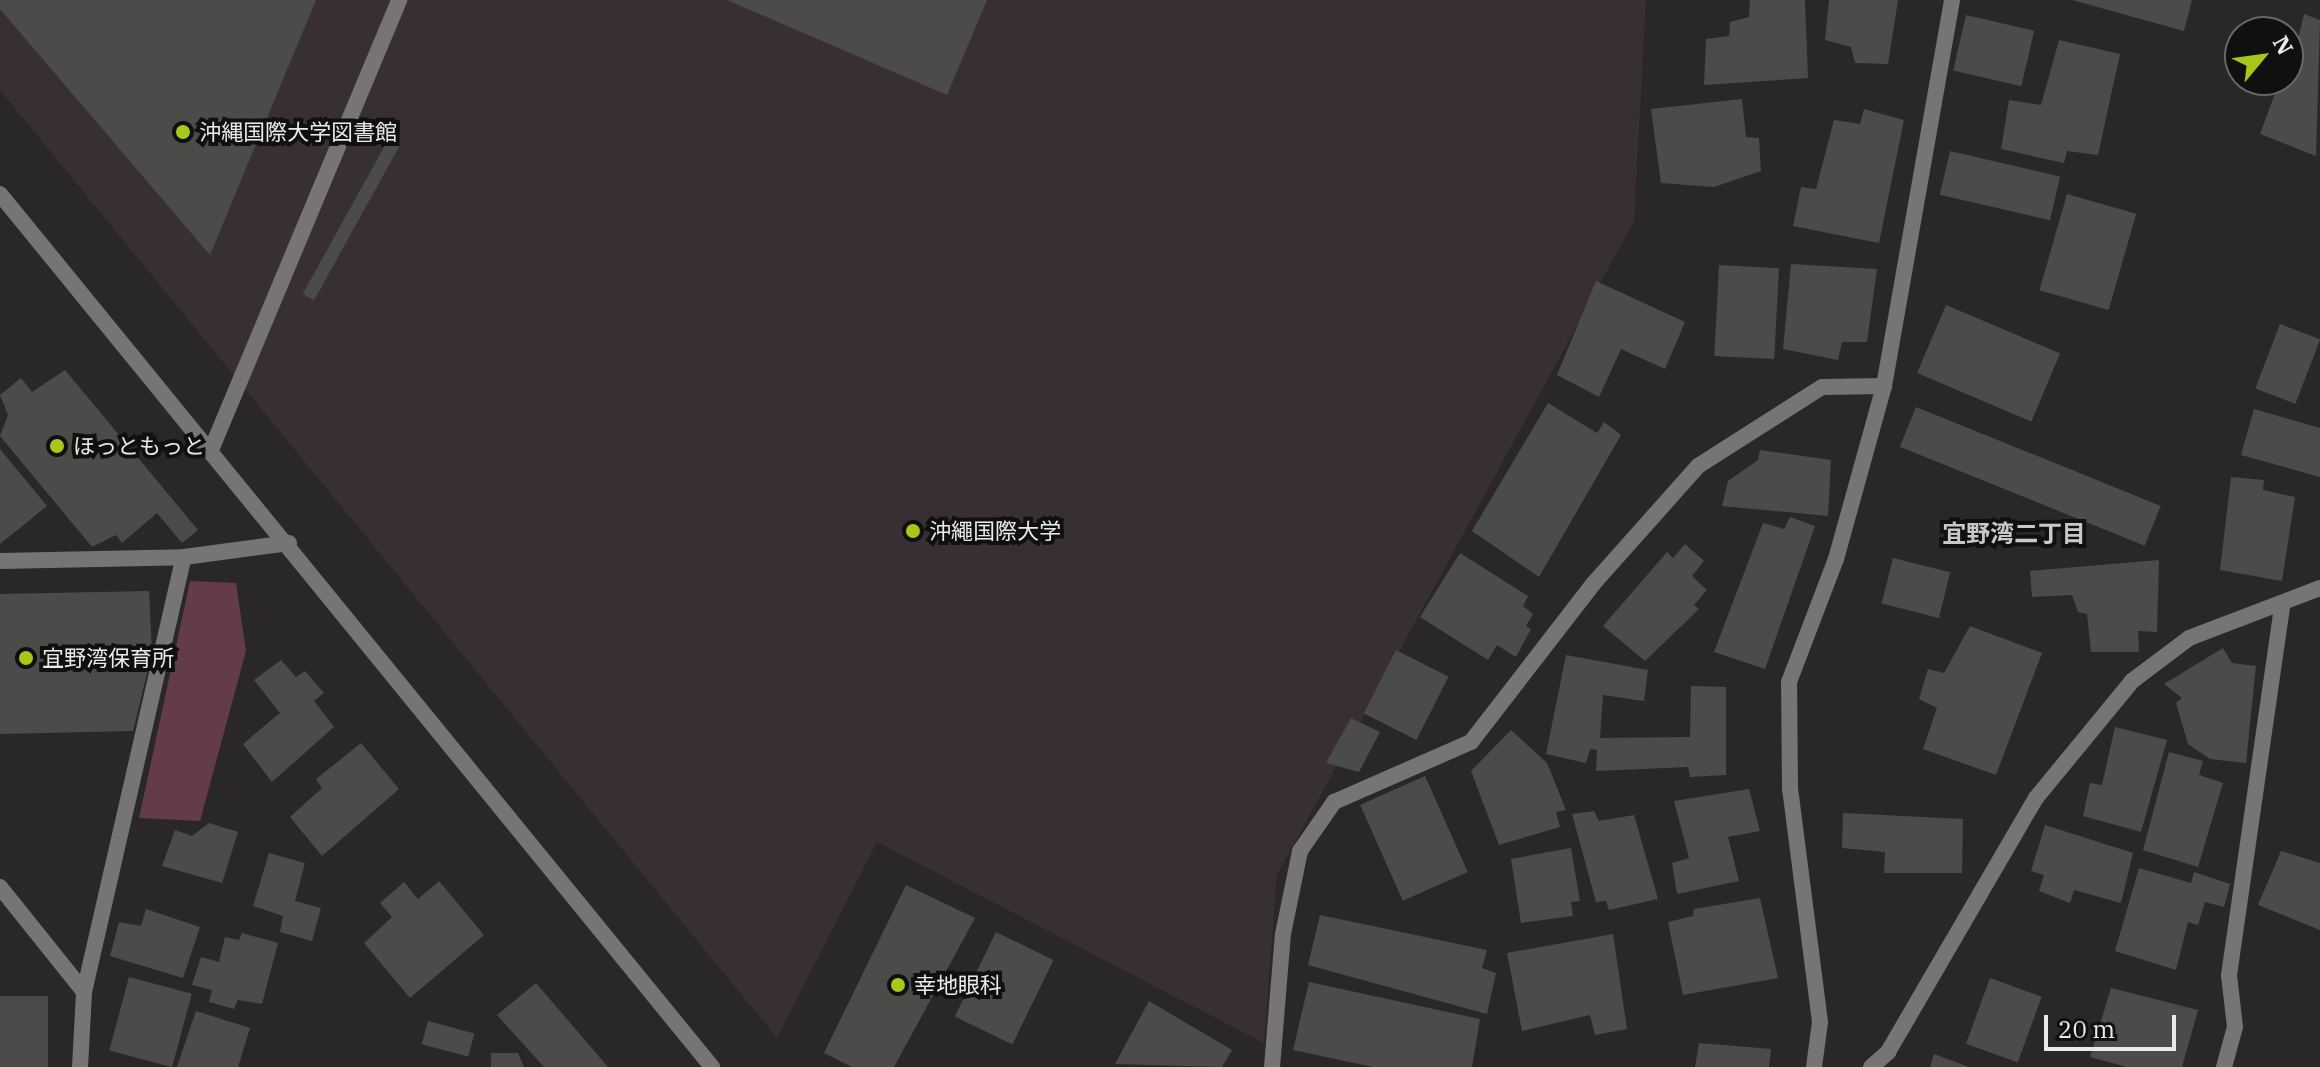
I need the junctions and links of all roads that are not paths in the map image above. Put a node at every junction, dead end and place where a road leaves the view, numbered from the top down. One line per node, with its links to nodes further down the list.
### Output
1 (399, 0): 5 (street)
2 (1952, 0): 4 (street)
3 (0, 194): 5 (street)
4 (1884, 386): 15 (street); 16 (street)
5 (211, 450): 6 (street)
6 (289, 543): 7 (street); 14 (street)
7 (184, 557): 8 (street); 12 (street)
8 (0, 561)
9 (2320, 588): 10 (street)
10 (2282, 606): 17 (street); 18 (street)
11 (0, 887): 12 (street)
12 (84, 992): 13 (street)
13 (80, 1067)
14 (712, 1067)
15 (1272, 1067)
16 (1814, 1067)
17 (1871, 1067)
18 (2224, 1067)

